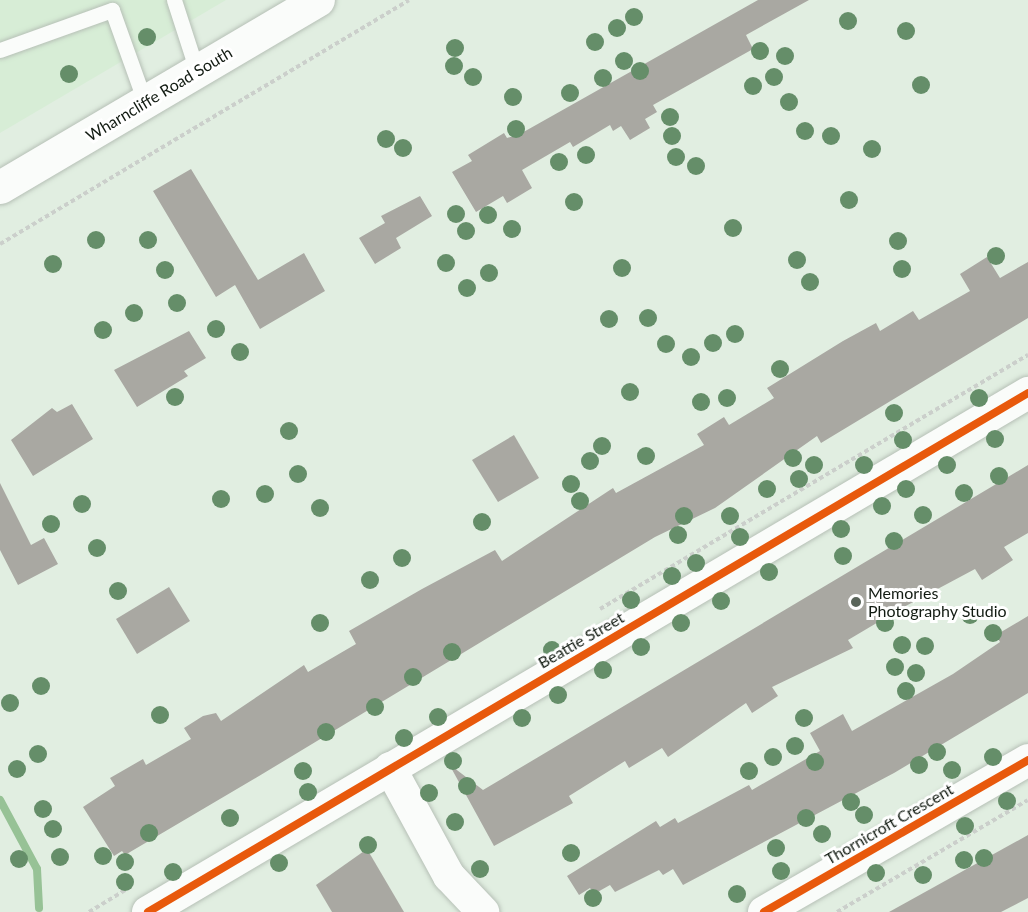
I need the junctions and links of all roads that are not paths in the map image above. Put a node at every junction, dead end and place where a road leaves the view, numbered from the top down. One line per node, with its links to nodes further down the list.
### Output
1 (174, 0): 5 (lane)
2 (318, 0): 5 (main road, Wharncliffe Road South)
3 (110, 5): 4 (lane); 6 (lane)
4 (0, 50)
5 (197, 71): 6 (main road, Wharncliffe Road South)
6 (145, 102): 7 (main road, Wharncliffe Road South)
7 (0, 187)
8 (1028, 393): 10 (street, Beattie Street)
9 (1028, 760): 13 (street, Thornicroft Crescent)
10 (390, 768): 11 (street, Beattie Street); 12 (street)
11 (148, 912)
12 (483, 912)
13 (764, 912)

